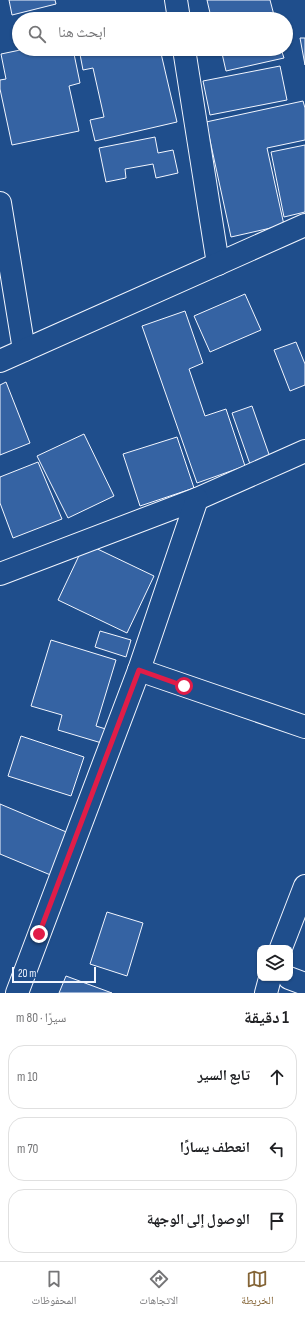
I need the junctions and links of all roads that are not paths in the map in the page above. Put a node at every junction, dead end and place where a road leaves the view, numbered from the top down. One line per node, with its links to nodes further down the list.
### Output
1 (176, 0): 2 (street)
2 (178, 12)
3 (185, 56): 6 (street)
4 (0, 203): 7 (street)
5 (305, 225): 6 (street)
6 (218, 264): 7 (street)
7 (24, 350): 8 (street)
8 (0, 361)
9 (305, 451): 10 (street)
10 (197, 499): 11 (street); 12 (street)
11 (0, 574)
12 (139, 670): 13 (street); 19 (street)
13 (305, 726)
14 (305, 886): 15 (street)
15 (282, 945)
16 (293, 980): 18 (street)
17 (269, 981): 20 (street)
18 (305, 984)
19 (17, 993)
20 (266, 993)

